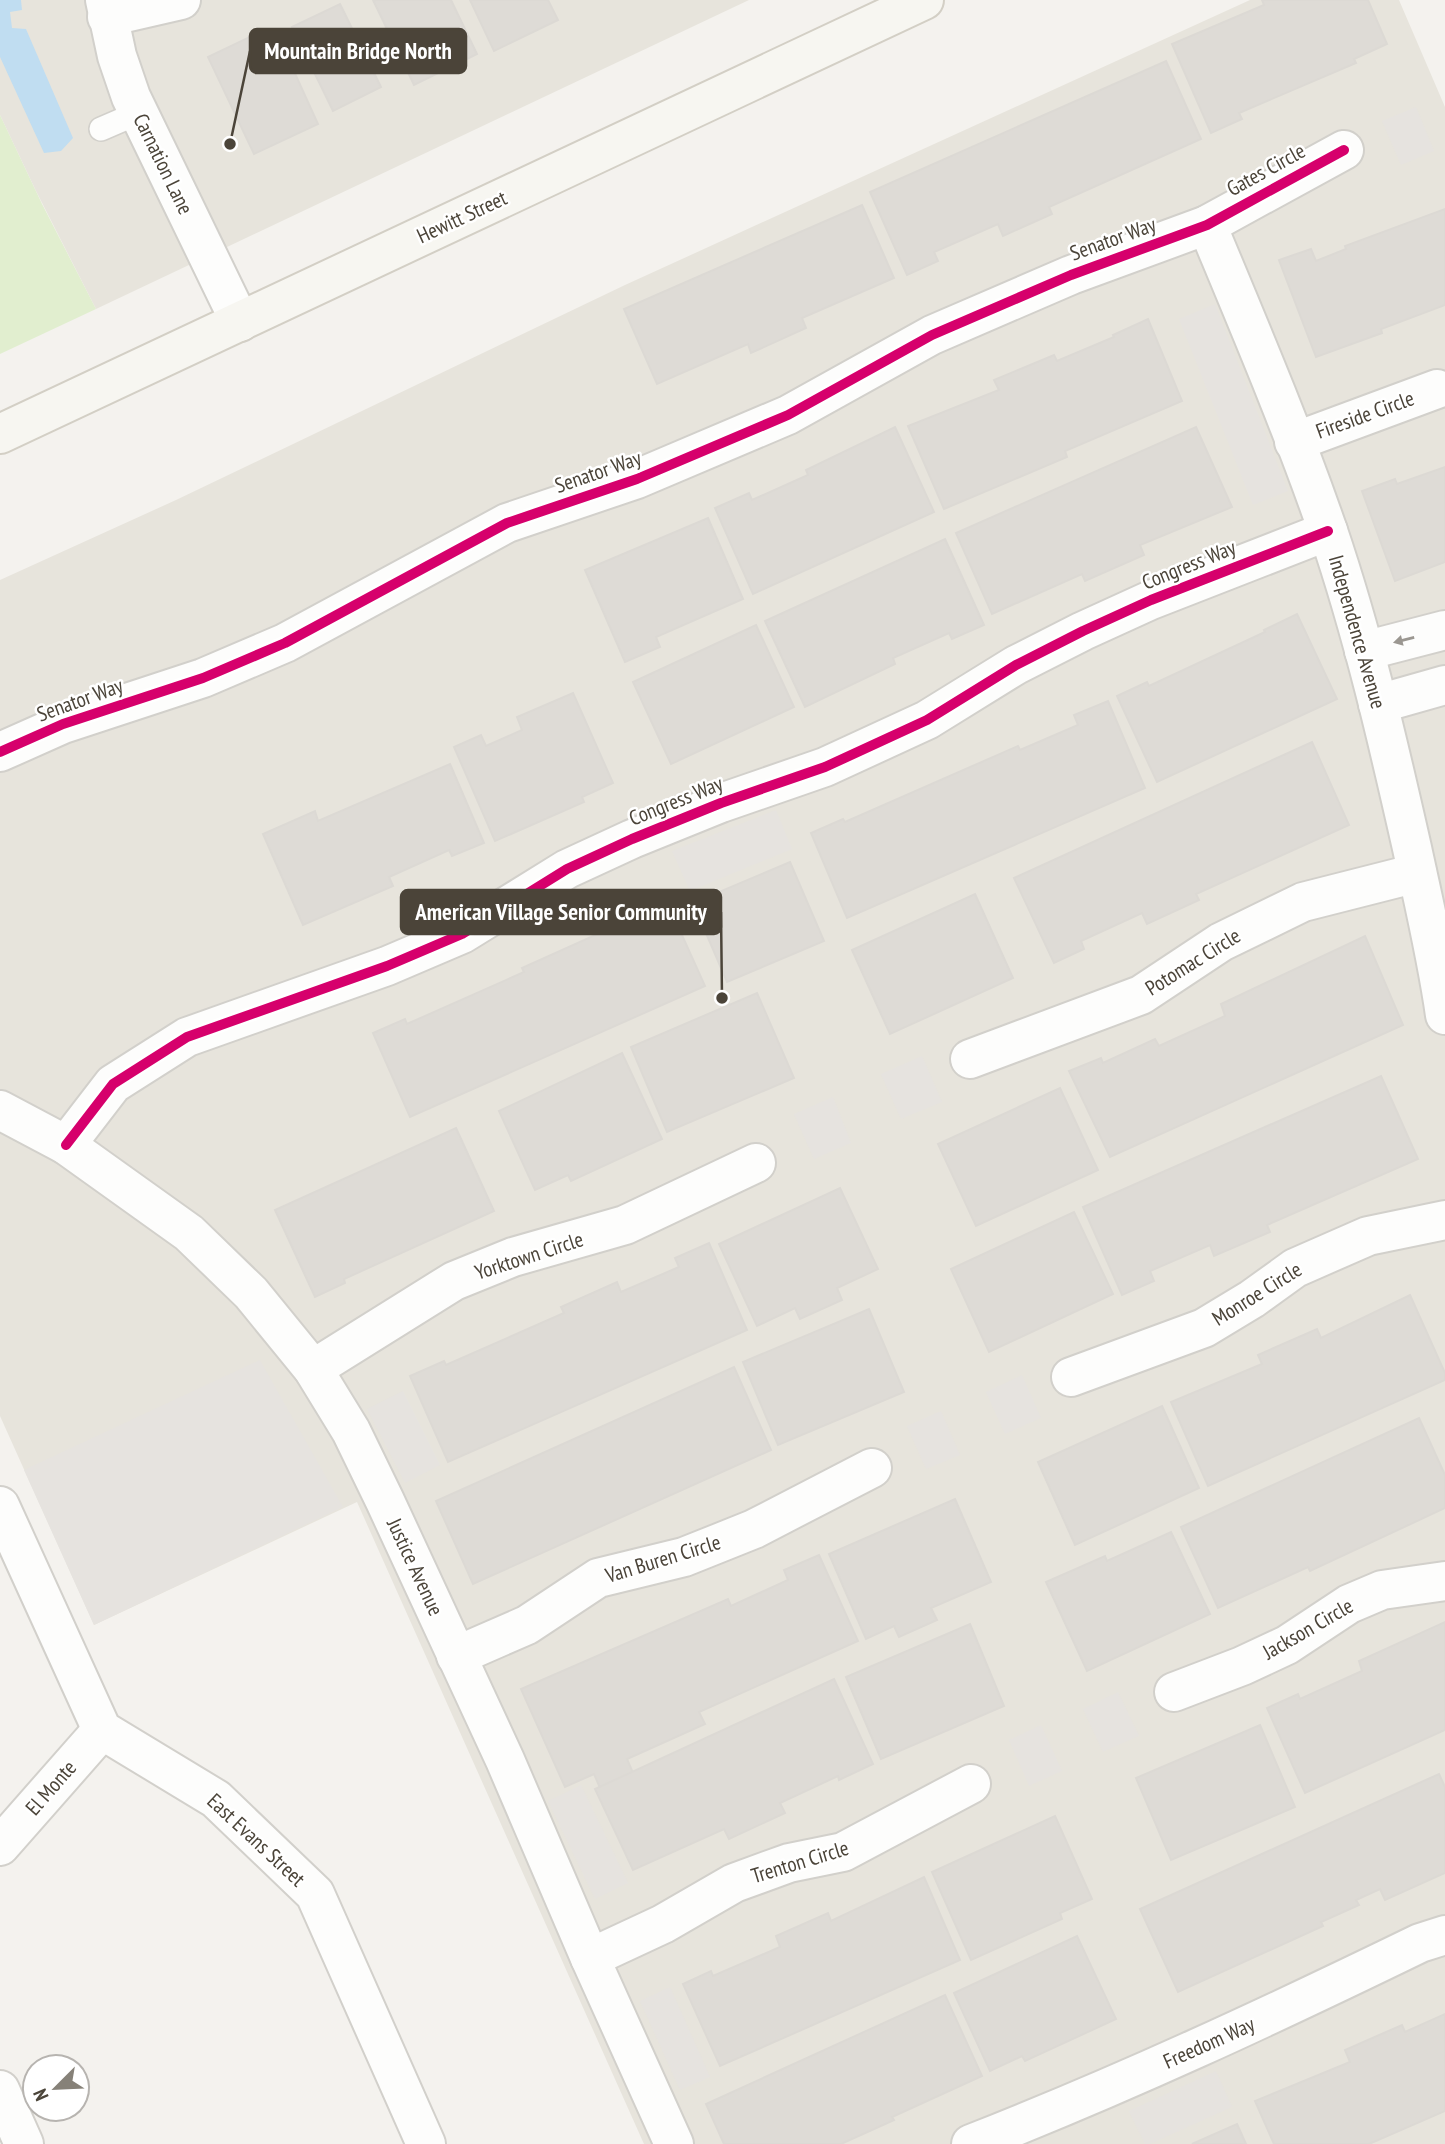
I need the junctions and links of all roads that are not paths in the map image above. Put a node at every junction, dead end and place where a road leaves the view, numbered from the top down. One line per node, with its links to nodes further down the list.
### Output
1 (181, 0): 3 (street)
2 (924, 0): 8 (street, Hewitt Street)
3 (106, 9): 4 (street, Carnation Lane)
4 (138, 113): 5 (lane); 8 (street, Carnation Lane)
5 (101, 129)
6 (1344, 150): 7 (street, Gates Circle)
7 (1207, 225): 11 (street, Independence Avenue); 17 (street, Senator Way)
8 (240, 321): 10 (street, Hewitt Street)
9 (1437, 389): 11 (street, Fireside Circle)
10 (0, 434)
11 (1294, 442): 12 (street, Independence Avenue)
12 (1328, 531): 14 (street, Independence Avenue); 23 (street, Congress Way)
13 (1445, 630): 14 (street, one-way to 14)
14 (1364, 650): 16 (street, Independence Avenue)
15 (1445, 685): 16 (street)
16 (1378, 704): 18 (street, Independence Avenue)
17 (0, 752)
18 (1417, 873): 19 (street, Independence Avenue); 21 (street, Potomac Circle)
19 (1436, 913): 20 (street, Independence Avenue)
20 (1445, 1015)
21 (970, 1059)
22 (0, 1110): 23 (street, Justice Avenue)
23 (66, 1145): 26 (street, Justice Avenue)
24 (756, 1163): 26 (street, Yorktown Circle)
25 (1445, 1220): 27 (street, Monroe Circle)
26 (313, 1368): 31 (street, Justice Avenue)
27 (1071, 1377)
28 (872, 1468): 31 (street, Van Buren Circle)
29 (0, 1506): 33 (street)
30 (1445, 1581): 32 (street, Jackson Circle)
31 (456, 1656): 37 (street, Justice Avenue)
32 (1174, 1692)
33 (102, 1730): 35 (street, El Monte); 40 (street, East Evans Street)
34 (971, 1784): 37 (street, Trenton Circle)
35 (0, 1846)
36 (1445, 1935): 42 (street, Freedom Way)
37 (590, 1958): 41 (street, Justice Avenue)
38 (0, 2090): 39 (street)
39 (21, 2143)
40 (426, 2144)
41 (674, 2144)
42 (971, 2144)

